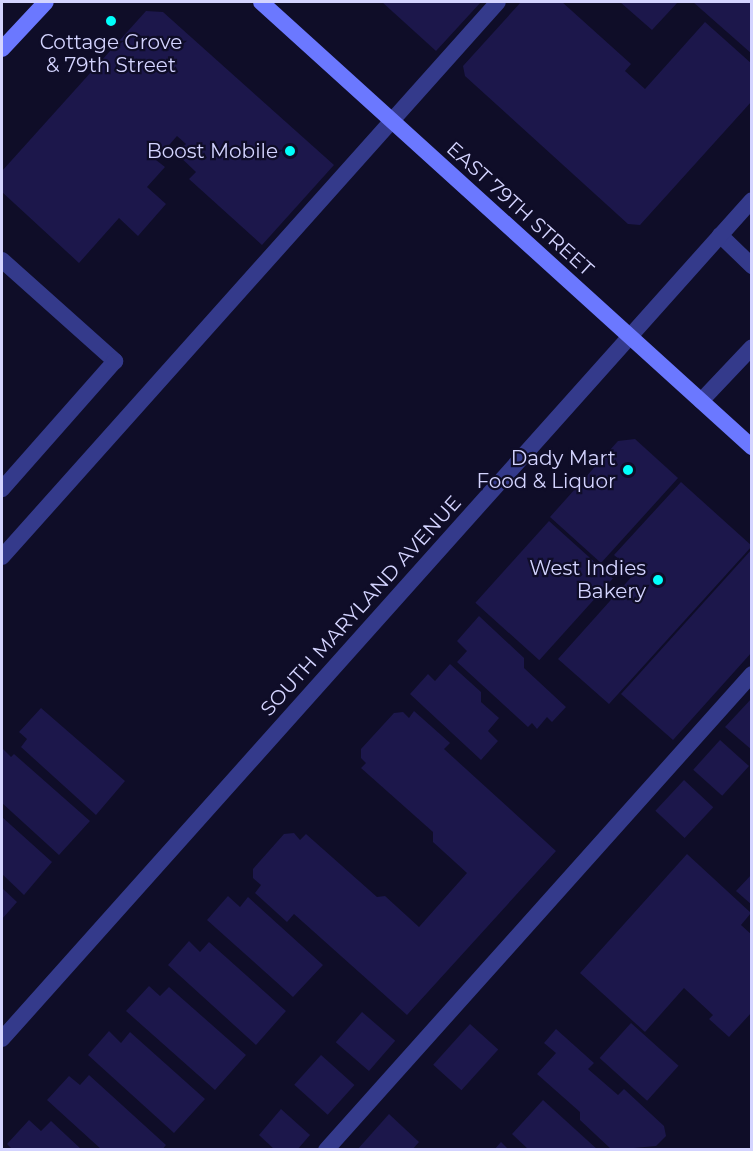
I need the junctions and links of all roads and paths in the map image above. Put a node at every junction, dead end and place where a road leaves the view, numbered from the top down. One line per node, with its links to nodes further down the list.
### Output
1 (46, 2): 4 (main road)
2 (261, 2): 5 (main road, EAST 79TH STREET)
3 (498, 2): 5 (street)
4 (2, 49)
5 (391, 120): 10 (main road, EAST 79TH STREET); 15 (street)
6 (752, 200): 7 (street, SOUTH MARYLAND AVENUE)
7 (720, 235): 9 (street); 10 (street, SOUTH MARYLAND AVENUE)
8 (2, 260): 14 (street)
9 (752, 266)
10 (629, 336): 12 (main road, EAST 79TH STREET); 17 (street, SOUTH MARYLAND AVENUE)
11 (752, 347): 12 (street)
12 (701, 401): 13 (main road, EAST 79TH STREET)
13 (752, 447)
14 (2, 489)
15 (2, 557)
16 (752, 674): 18 (street)
17 (2, 1039)
18 (326, 1149)

